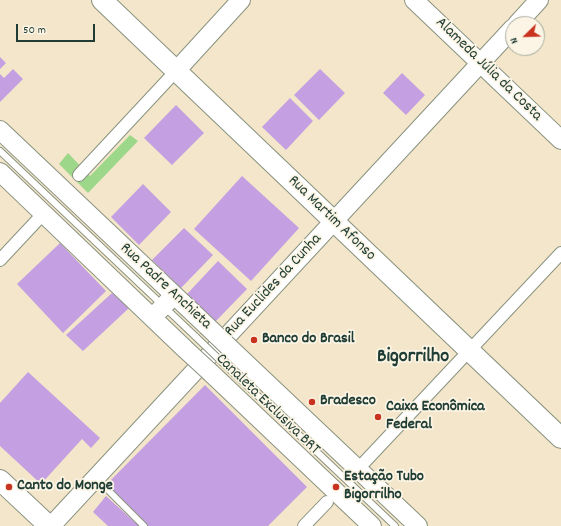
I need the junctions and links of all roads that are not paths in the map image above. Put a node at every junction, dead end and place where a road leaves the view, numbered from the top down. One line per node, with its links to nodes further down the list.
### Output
1 (102, 0): 8 (main road, Rua Martim Afonso)
2 (241, 0): 8 (street)
3 (414, 0): 7 (street, Alameda Júlia da Costa)
4 (539, 0): 5 (street)
5 (524, 16)
6 (505, 36): 7 (street, Rua Euclides da Cunha)
7 (480, 63): 10 (street, Alameda Júlia da Costa); 15 (street, Rua Euclides da Cunha)
8 (176, 71): 13 (street); 15 (main road, Rua Martim Afonso)
9 (0, 130): 18 (street, Rua Padre Anchieta)
10 (561, 140)
11 (0, 151): 18 (lane)
12 (0, 172): 14 (street, Rua Padre Anchieta)
13 (79, 175)
14 (43, 214): 17 (street); 18 (street, Rua Padre Anchieta)
15 (334, 221): 20 (main road, Rua Martim Afonso); 24 (street, Rua Euclides da Cunha)
16 (561, 254): 20 (street)
17 (0, 260)
18 (163, 306): 19 (street, Rua Padre Anchieta); 19 (street, Rua Padre Anchieta)
19 (196, 337): 21 (street, Rua Padre Anchieta, bridge); 21 (street, Rua Padre Anchieta, bridge)
20 (470, 350): 22 (main road, Rua Martim Afonso); 23 (street)
21 (221, 361): 23 (street, Rua Padre Anchieta); 30 (street, Rua Padre Anchieta); 31 (lane, Canaleta Exclusiva BRT)
22 (561, 438)
23 (358, 469): 32 (street, Rua Padre Anchieta)
24 (96, 478): 27 (street, Rua Euclides da Cunha); 28 (lane)
25 (0, 480): 27 (main road)
26 (327, 502): 29 (street)
27 (50, 526)
28 (144, 526)
29 (304, 526)
30 (372, 526)
31 (395, 526)
32 (418, 526)

